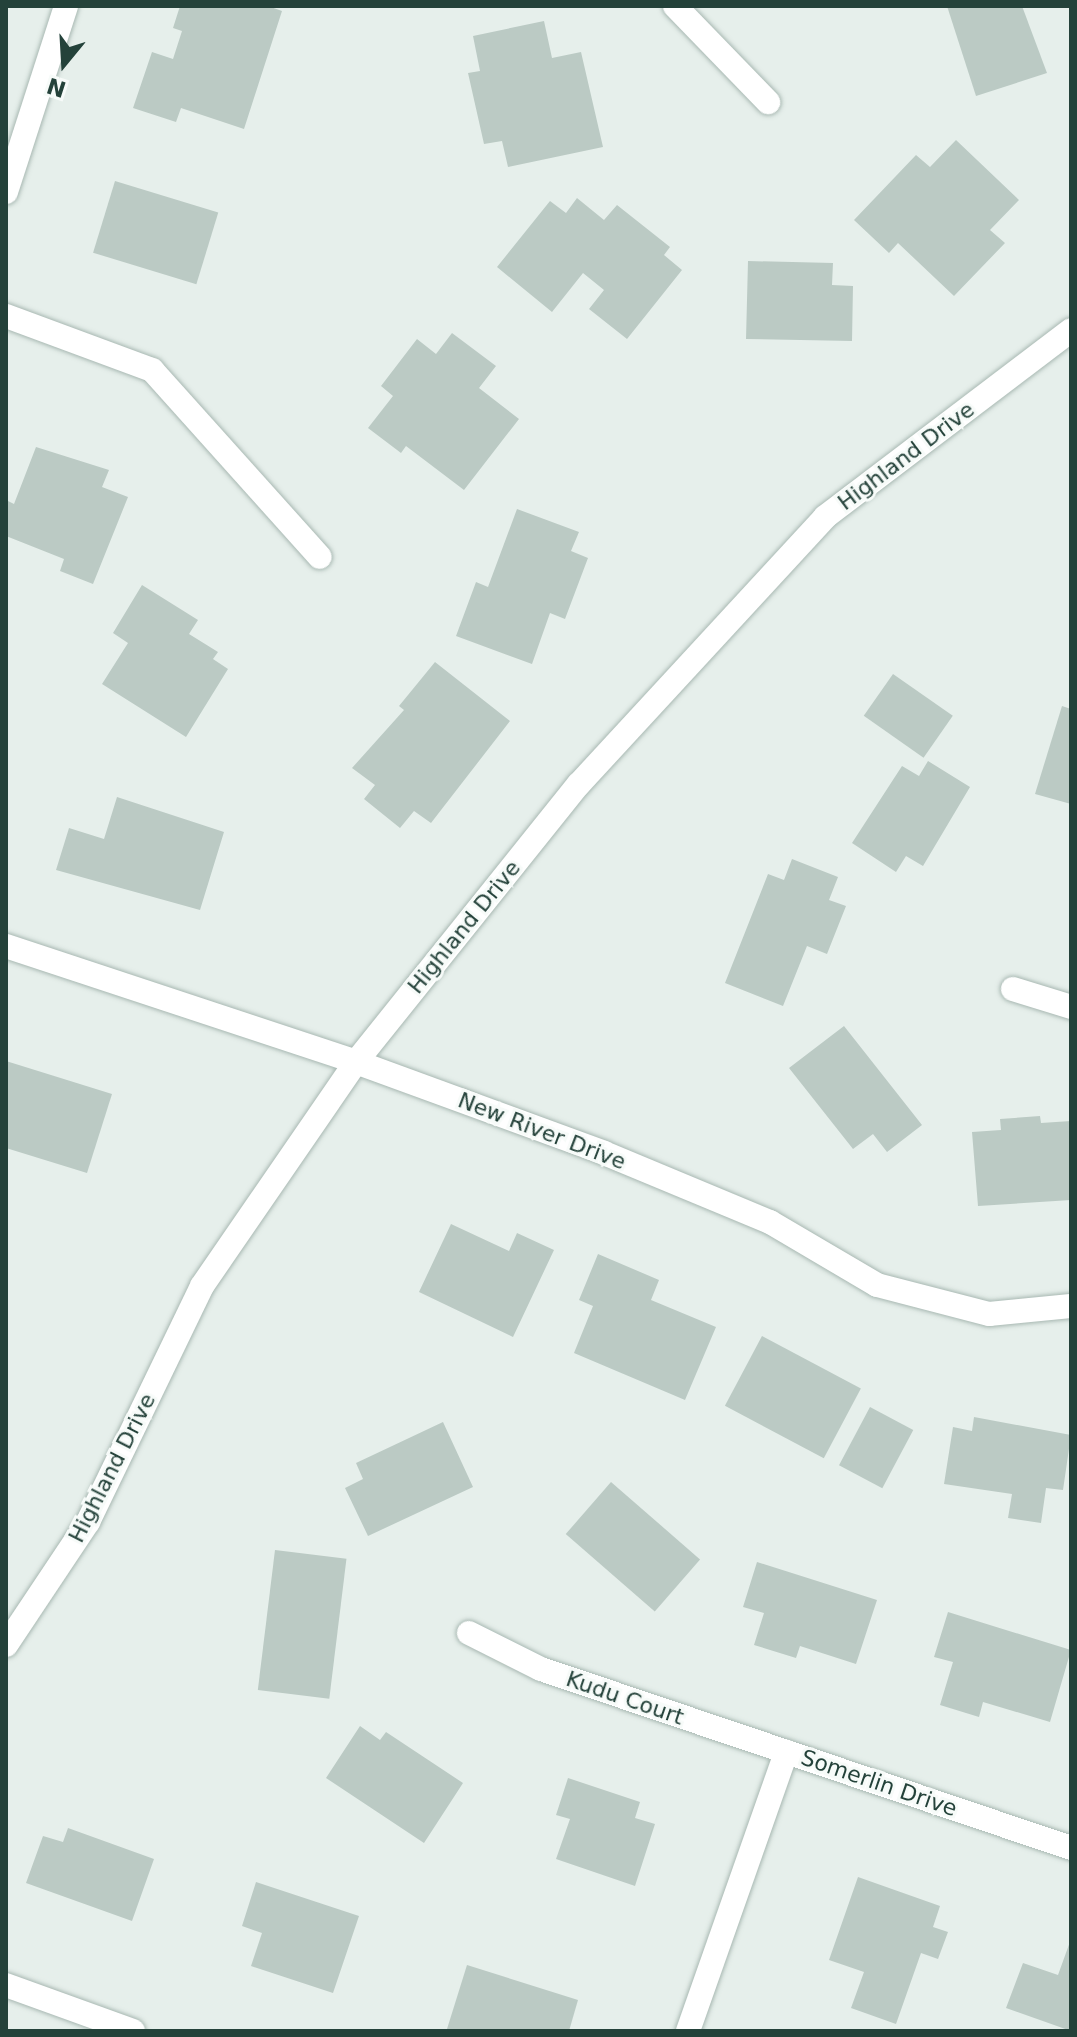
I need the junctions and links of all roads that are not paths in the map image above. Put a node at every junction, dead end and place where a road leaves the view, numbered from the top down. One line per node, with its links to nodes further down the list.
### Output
1 (66, 6): 4 (street)
2 (675, 6): 3 (street)
3 (768, 102)
4 (6, 192)
5 (6, 316): 7 (street)
6 (1071, 330): 11 (street, Highland Drive)
7 (320, 557)
8 (6, 946): 11 (street, New River Drive)
9 (1013, 989): 10 (street)
10 (1071, 1007)
11 (356, 1062): 12 (street, New River Drive); 14 (street, Highland Drive)
12 (1071, 1306)
13 (469, 1633): 15 (street, Kudu Court)
14 (6, 1645)
15 (786, 1752): 16 (street, Somerlin Drive); 19 (street, Somerlin Drive)
16 (1071, 1848)
17 (6, 1985): 18 (street)
18 (133, 2031)
19 (688, 2031)

